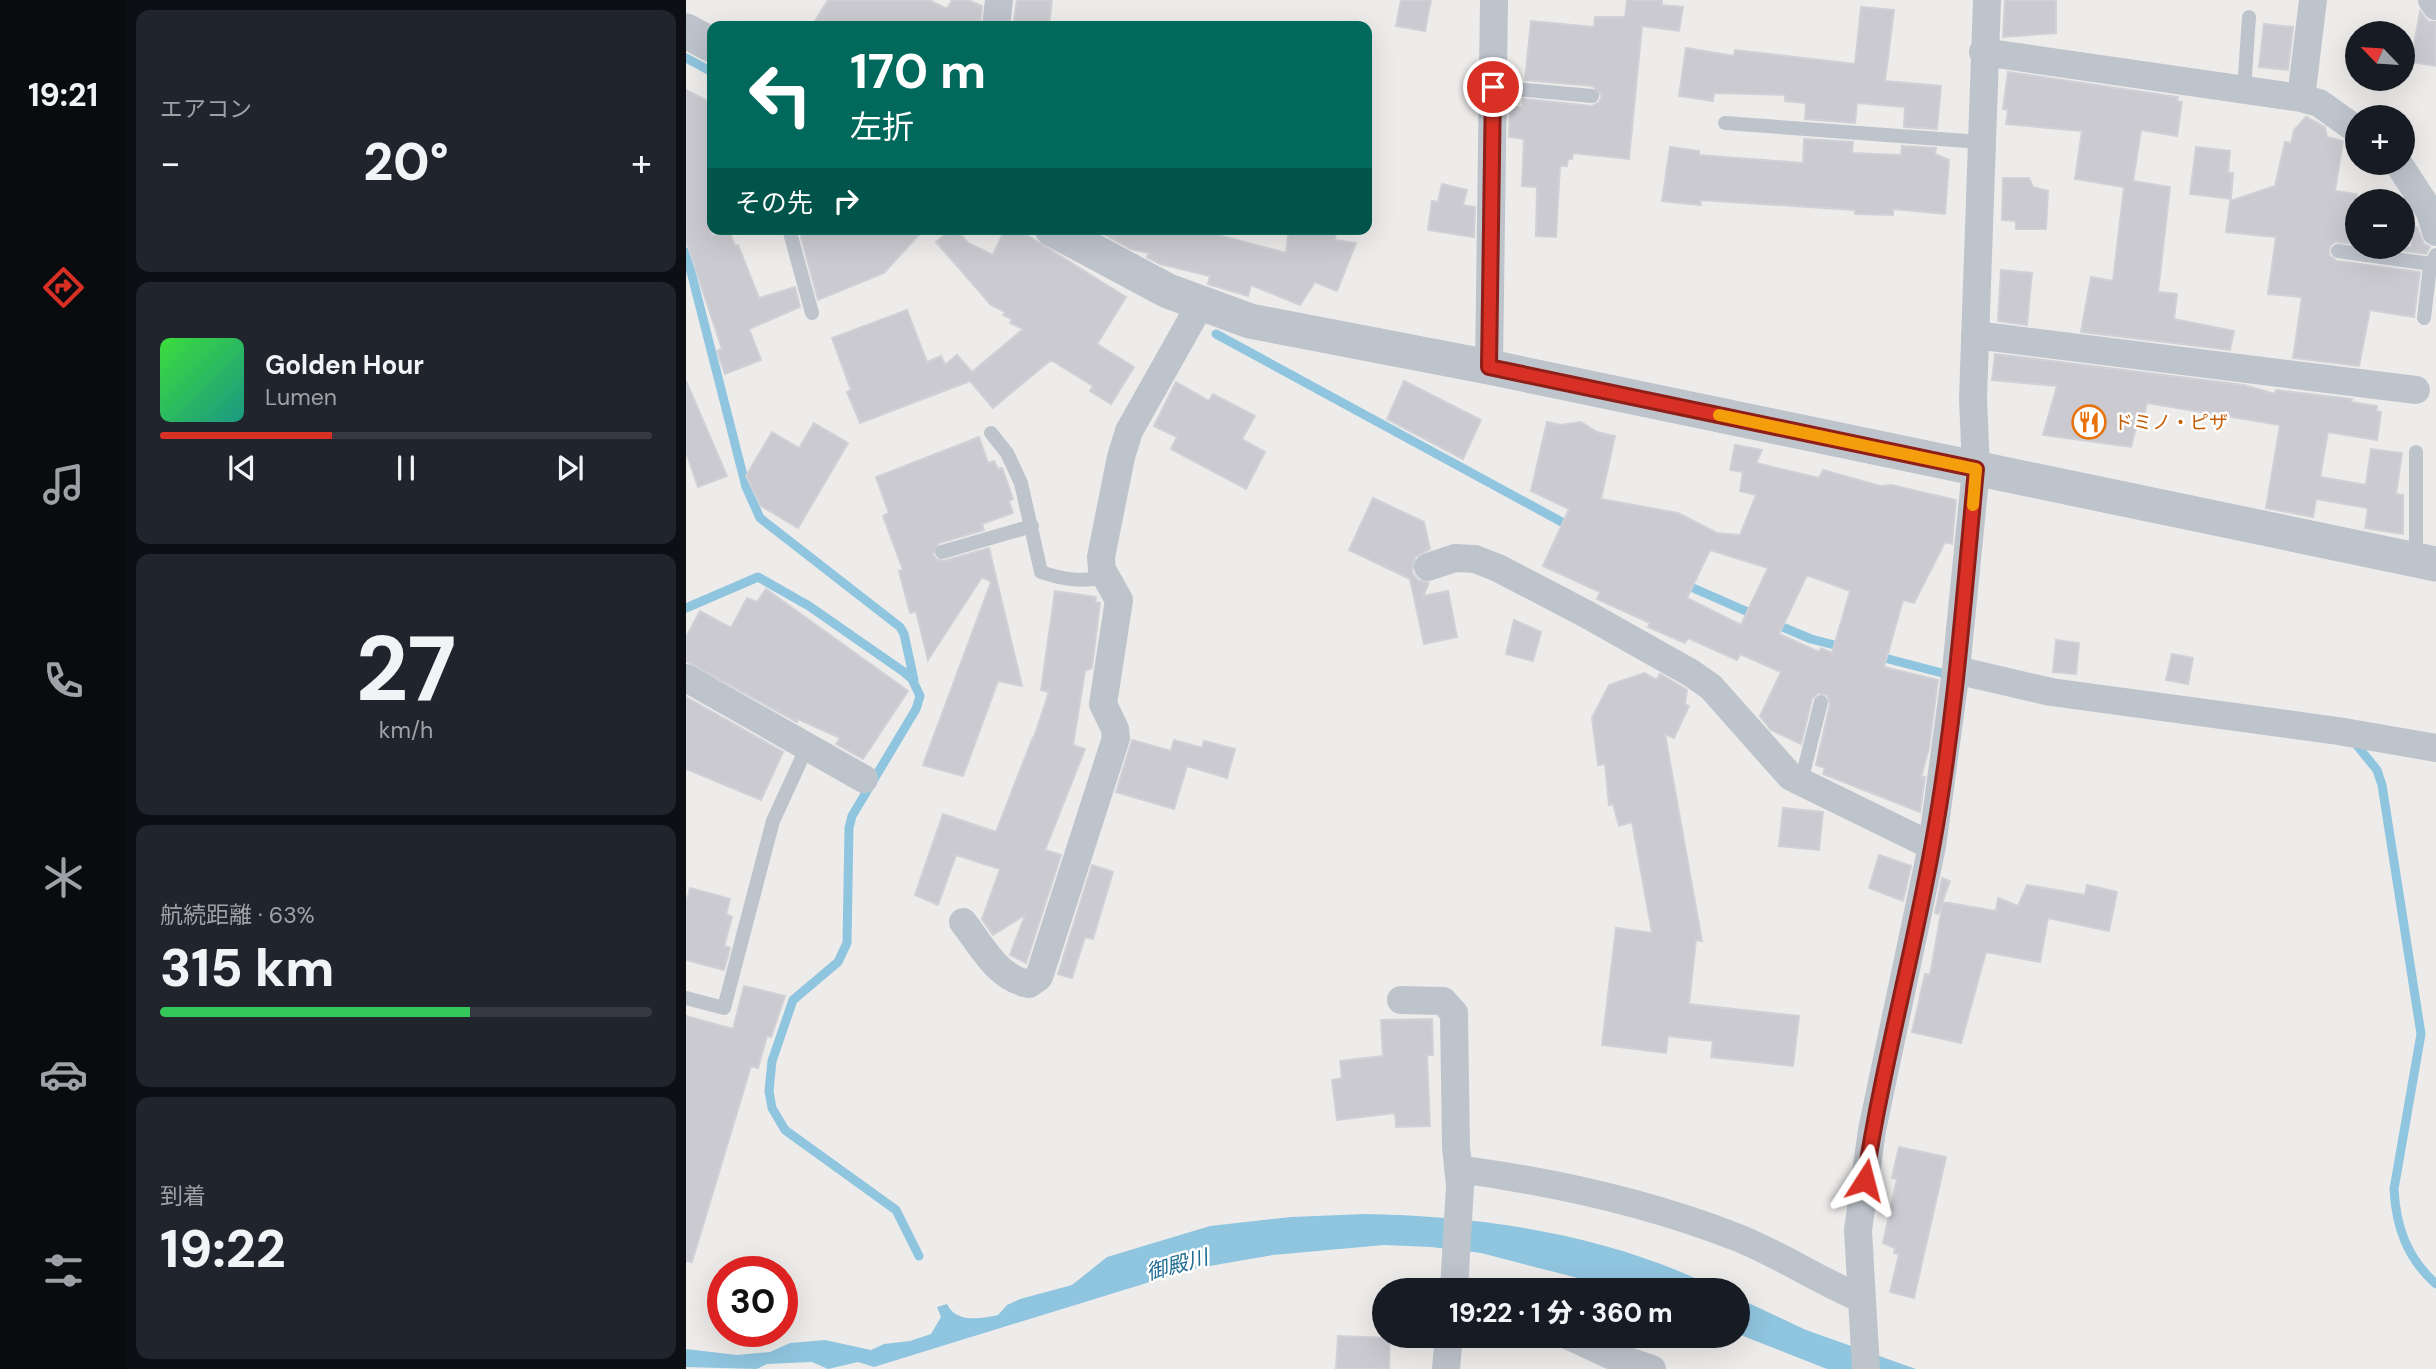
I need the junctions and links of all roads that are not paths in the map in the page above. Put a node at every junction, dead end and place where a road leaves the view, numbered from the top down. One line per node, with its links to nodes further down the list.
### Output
1 (999, 0): 8 (street)
2 (1494, 0): 12 (street)
3 (2312, 0): 15 (street)
4 (2432, 0): 6 (street)
5 (1978, 1): 11 (street)
6 (2436, 6)
7 (2249, 17): 13 (lane)
8 (997, 21)
9 (686, 31): 10 (street)
10 (707, 42)
11 (1983, 52): 13 (street); 18 (street)
12 (1493, 87): 14 (lane); 29 (street)
13 (2244, 90): 15 (street)
14 (1592, 96)
15 (2301, 98): 16 (street)
16 (2345, 121)
17 (1725, 122): 18 (lane)
18 (1981, 142): 28 (street)
19 (2406, 175): 20 (street)
20 (2436, 232)
21 (791, 235): 26 (lane)
22 (1064, 235): 25 (street)
23 (2338, 251): 24 (lane)
24 (2434, 260): 27 (lane)
25 (1200, 305): 29 (street); 38 (street)
26 (812, 313)
27 (2424, 318)
28 (1976, 335): 30 (street); 33 (street)
29 (1489, 367): 33 (street)
30 (2416, 390)
31 (991, 433): 34 (lane)
32 (2416, 452): 36 (lane)
33 (1976, 469): 36 (street); 39 (street)
34 (1032, 526): 35 (lane); 38 (lane)
35 (942, 552)
36 (2426, 562)
37 (1428, 567): 45 (street)
38 (1107, 578): 47 (street)
39 (1956, 670): 43 (street); 46 (street)
40 (686, 678): 42 (street)
41 (1821, 702): 45 (lane)
42 (807, 747): 44 (street); 48 (lane)
43 (2436, 748)
44 (864, 779)
45 (1801, 782): 46 (street)
46 (1932, 846): 52 (street)
47 (963, 922)
48 (686, 998)
49 (1401, 1000): 50 (street)
50 (1459, 1178): 51 (street); 52 (street)
51 (1455, 1278)
52 (1862, 1308): 57 (street)
53 (1448, 1348): 55 (street)
54 (1595, 1348): 56 (street)
55 (1446, 1369)
56 (1652, 1369)
57 (1866, 1369)

